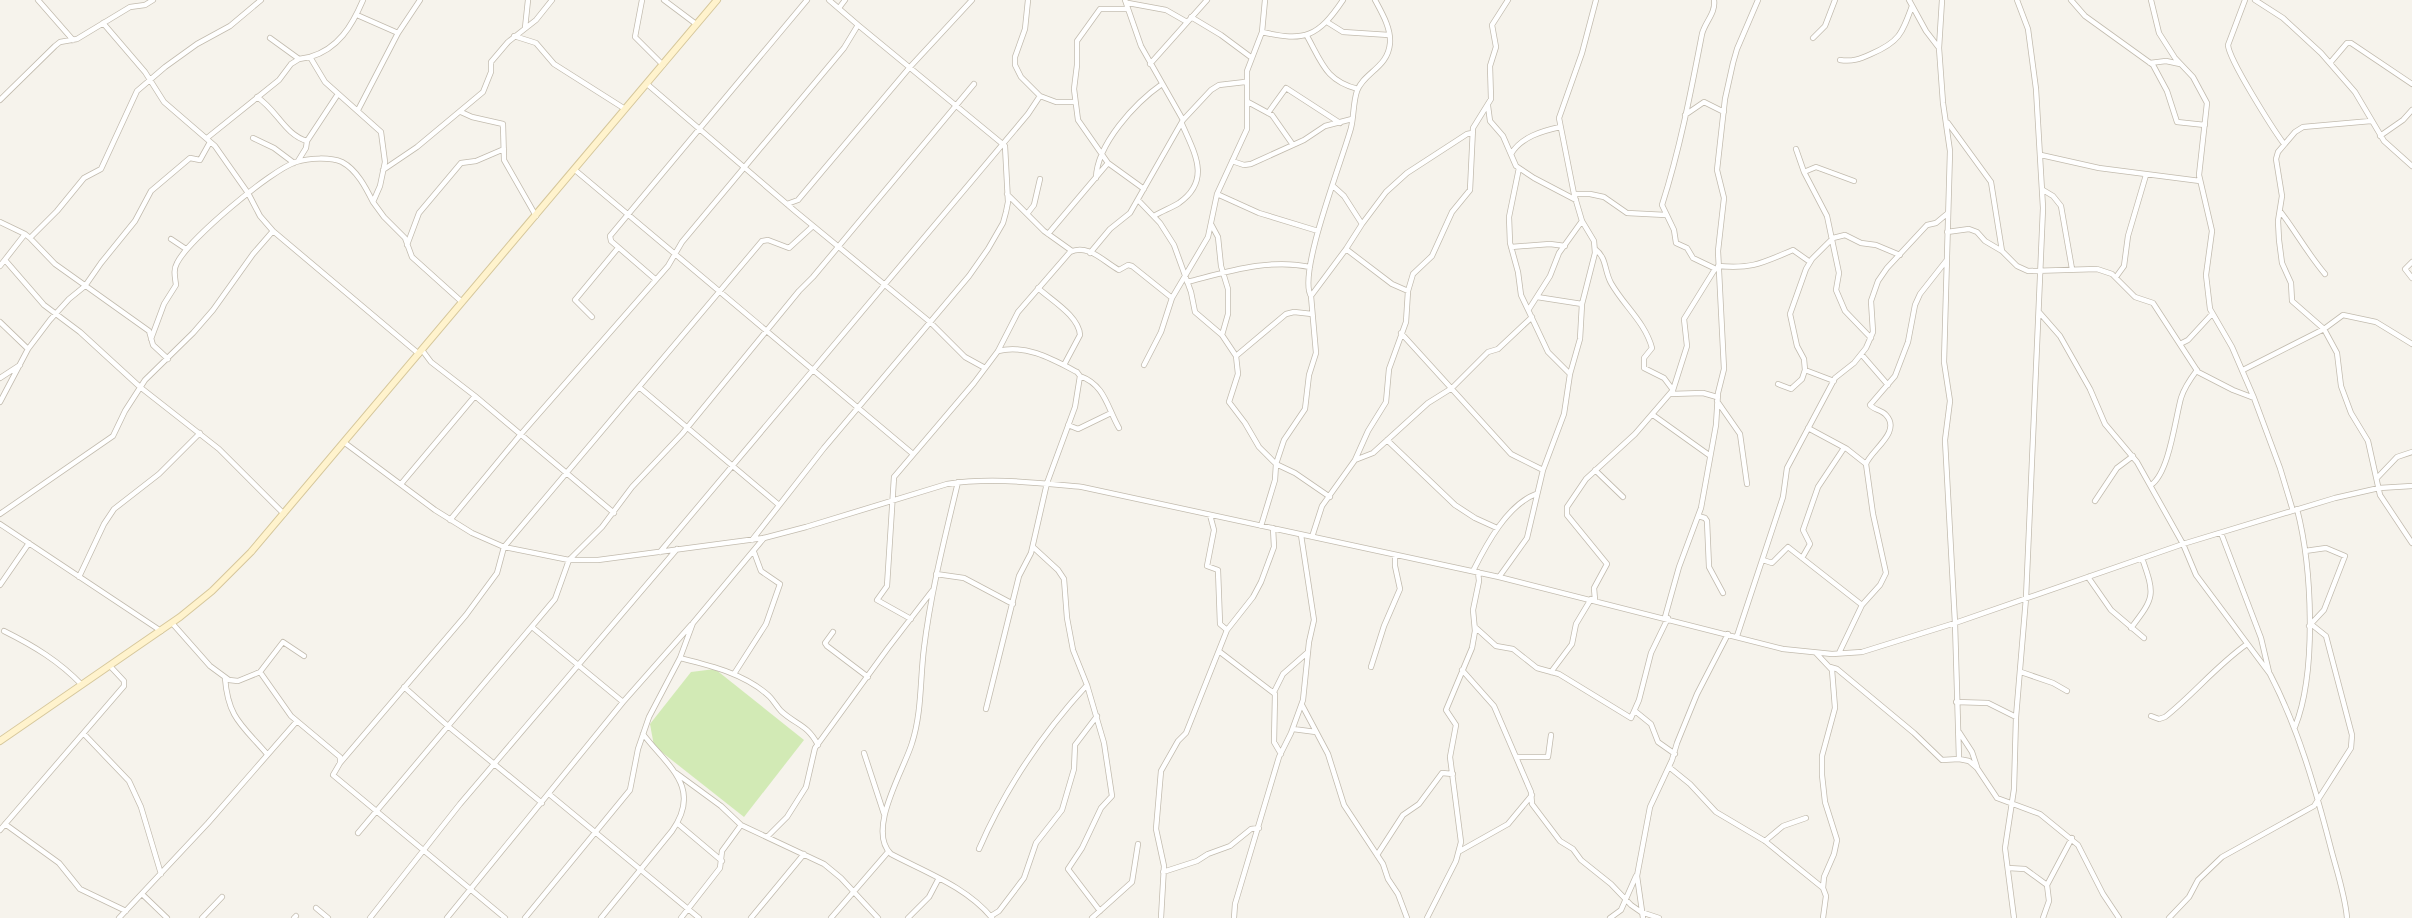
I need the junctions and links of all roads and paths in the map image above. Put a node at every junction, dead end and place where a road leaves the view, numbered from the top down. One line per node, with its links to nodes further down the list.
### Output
1 (38, 0): 51 (street)
2 (153, 0): 32 (street)
3 (261, 0): 63 (street)
4 (363, 0): 36 (street)
5 (420, 0): 45 (street)
6 (528, 0): 43 (street)
7 (552, 0): 43 (street)
8 (642, 0): 61 (street)
9 (664, 0): 41 (street)
10 (717, 0): 41 (main road)
11 (807, 0): 91 (street)
12 (830, 0): 35 (street)
13 (845, 0): 35 (street)
14 (972, 0): 62 (street)
15 (1028, 0): 71 (street)
16 (1207, 0): 37 (street)
17 (1265, 0): 44 (street)
18 (1343, 0): 39 (street)
19 (1375, 0): 46 (street)
20 (1508, 0): 77 (street)
21 (1596, 0): 92 (street)
22 (1714, 0): 84 (street)
23 (1758, 0): 82 (street)
24 (1835, 0): 50 (street)
25 (1910, 0): 34 (street)
26 (1942, 0): 52 (street)
27 (2017, 0): 105 (street)
28 (2071, 0): 57 (street)
29 (2151, 0): 60 (street)
30 (2245, 0): 99 (street)
31 (2255, 0): 58 (street)
32 (136, 3): 40 (street)
33 (1127, 4): 38 (street); 59 (street); 74 (street)
34 (1912, 6): 52 (street); 56 (street)
35 (839, 8): 42 (street)
36 (357, 15): 45 (street); 53 (street)
37 (1191, 17): 38 (street); 54 (street)
38 (1187, 22): 59 (street)
39 (1328, 22): 46 (street); 48 (street)
40 (104, 24): 51 (street); 63 (street)
41 (696, 24): 61 (main road)
42 (858, 25): 62 (street); 110 (street)
43 (525, 28): 47 (street)
44 (1262, 32): 48 (street); 54 (street)
45 (398, 33): 79 (street)
46 (1389, 35): 69 (street)
47 (514, 36): 78 (street); 81 (street)
48 (1307, 36): 69 (street)
49 (270, 38): 55 (street)
50 (1814, 38)
51 (73, 40): 73 (street)
52 (1939, 48): 86 (street)
53 (310, 57): 55 (street); 70 (street)
54 (1252, 58): 64 (street)
55 (299, 59): 72 (street)
56 (1840, 60)
57 (2150, 63): 60 (street); 90 (street)
58 (2330, 63): 68 (street); 87 (street)
59 (1150, 64): 67 (street)
60 (2181, 64): 90 (street)
61 (663, 65): 65 (main road)
62 (910, 67): 76 (street); 127 (street)
63 (150, 80): 96 (street); 149 (street)
64 (1245, 82): 75 (street); 88 (street)
65 (647, 84): 78 (main road); 91 (street)
66 (974, 84): 76 (street)
67 (1162, 84): 88 (street); 103 (street)
68 (2412, 84)
69 (1358, 89): 85 (street)
70 (338, 94): 79 (street); 97 (street)
71 (1040, 96): 74 (street); 98 (street)
72 (257, 97): 96 (street); 97 (street)
73 (0, 100)
74 (1075, 102): 103 (street)
75 (1248, 102): 83 (street); 106 (street)
76 (957, 105): 98 (street); 154 (street)
77 (1488, 106): 93 (street); 104 (street)
78 (625, 109): 113 (main road)
79 (358, 110): 112 (street)
80 (2412, 110): 94 (street)
81 (462, 112): 101 (street); 112 (street)
82 (1724, 112): 84 (street); 173 (street)
83 (1268, 113): 89 (street); 100 (street)
84 (1685, 116): 136 (street)
85 (1352, 119): 89 (street); 120 (street)
86 (1947, 120): 133 (street); 163 (street)
87 (2371, 121): 94 (street); 99 (street)
88 (1183, 122): 121 (street); 138 (street)
89 (1340, 123): 100 (street)
90 (2205, 125): 119 (street)
91 (699, 128): 110 (street); 134 (street)
92 (1560, 128): 104 (street); 126 (street)
93 (1472, 133): 143 (street); 186 (street)
94 (2380, 136): 109 (street)
95 (253, 138): 107 (street)
96 (209, 140): 123 (street); 184 (street)
97 (308, 141): 107 (street)
98 (1003, 143): 124 (street); 183 (street)
99 (2284, 144): 131 (street)
100 (1293, 145): 106 (street)
101 (504, 149): 137 (street); 152 (street)
102 (1796, 149): 114 (street)
103 (1101, 154): 108 (street); 116 (street)
104 (1511, 154): 111 (street)
105 (2041, 155): 115 (street); 122 (street)
106 (1232, 161): 125 (street)
107 (296, 162): 123 (street); 129 (street)
108 (1108, 163): 116 (street); 121 (street)
109 (2412, 166)
110 (745, 167): 130 (street); 165 (street)
111 (1519, 168): 126 (street); 157 (street)
112 (383, 170): 129 (street)
113 (575, 170): 134 (street); 137 (main road)
114 (1804, 172): 118 (street); 150 (street)
115 (2146, 175): 119 (street); 179 (street)
116 (1096, 178): 148 (street)
117 (1040, 179): 135 (street)
118 (1854, 181)
119 (2200, 181): 197 (street)
120 (1333, 186): 143 (street); 147 (street)
121 (1144, 189): 128 (street)
122 (2043, 190): 174 (street); 175 (street)
123 (248, 193): 146 (street); 159 (street)
124 (1007, 194): 135 (street); 201 (street)
125 (1217, 194): 142 (street); 147 (street)
126 (1575, 197): 136 (street); 139 (street)
127 (798, 200): 130 (street); 132 (street)
128 (1138, 200): 138 (street); 164 (street)
129 (373, 202): 152 (street)
130 (787, 204): 132 (street)
131 (2280, 210): 177 (street); 202 (street)
132 (795, 211): 144 (street)
133 (1948, 213): 141 (street); 145 (street)
134 (627, 214): 158 (street); 165 (street)
135 (1027, 214): 148 (street)
136 (1666, 215): 173 (street)
137 (536, 216): 191 (main road)
138 (1154, 216): 178 (street)
139 (1582, 221): 156 (street); 161 (street)
140 (0, 222): 149 (street)
141 (1936, 223): 145 (street); 166 (street)
142 (1211, 224): 153 (street); 155 (street)
143 (1362, 224): 160 (street)
144 (813, 226): 154 (street); 187 (street)
145 (1947, 230): 163 (street); 168 (street)
146 (273, 231): 212 (street); 215 (street)
147 (1318, 231): 172 (street)
148 (1048, 234): 162 (street)
149 (28, 236): 167 (street); 184 (street)
150 (1833, 238): 166 (street); 169 (street); 206 (street)
151 (171, 239): 159 (street)
152 (407, 244): 191 (street)
153 (1205, 244): 155 (street); 178 (street)
154 (838, 245): 183 (street); 203 (street)
155 (1219, 246): 176 (street)
156 (1565, 246): 157 (street); 189 (street)
157 (1511, 247): 193 (street)
158 (618, 248): 181 (street); 199 (street)
159 (186, 249): 207 (street)
160 (1346, 249): 186 (street); 188 (street)
161 (1595, 249): 192 (street); 233 (street)
162 (1072, 251): 164 (street); 185 (street)
163 (2002, 251): 175 (street)
164 (1090, 253): 190 (street)
165 (675, 254): 181 (street); 187 (street)
166 (1900, 255): 206 (street)
167 (5, 260): 171 (street); 195 (street)
168 (1946, 261): 229 (street); 321 (street)
169 (1810, 262): 173 (street); 221 (street)
170 (2412, 262): 180 (street)
171 (0, 266)
172 (1310, 267): 176 (street); 188 (street)
173 (1717, 268): 233 (street); 235 (street)
174 (2072, 269): 175 (street); 179 (street)
175 (2041, 272): 194 (street)
176 (1222, 273): 182 (street); 205 (street)
177 (2325, 274)
178 (1184, 276): 182 (street); 190 (street)
179 (2116, 278): 208 (street)
180 (2412, 278)
181 (655, 279): 246 (street)
182 (1187, 282): 205 (street)
183 (884, 284): 201 (street); 220 (street)
184 (85, 286): 195 (street); 207 (street)
185 (1038, 288): 211 (street); 217 (street)
186 (1408, 291): 204 (street)
187 (719, 292): 203 (street); 231 (street)
188 (1311, 296): 196 (street)
189 (1537, 297): 192 (street); 193 (street)
190 (1172, 298): 218 (street)
191 (462, 302): 212 (main road)
192 (1581, 304): 224 (street)
193 (1528, 309): 198 (street)
194 (2040, 312): 253 (street); 313 (street)
195 (55, 314): 210 (street); 230 (street)
196 (1312, 314): 214 (street); 255 (street)
197 (2212, 314): 208 (street); 223 (street)
198 (1532, 316): 224 (street); 232 (street)
199 (592, 317)
200 (0, 322): 210 (street)
201 (930, 322): 219 (street); 238 (street)
202 (2324, 329): 209 (street); 223 (street); 261 (street)
203 (766, 331): 220 (street); 242 (street)
204 (1401, 333): 232 (street); 254 (street)
205 (1222, 335): 214 (street)
206 (1871, 338): 213 (street)
207 (151, 339): 215 (street)
208 (2180, 344): 222 (street)
209 (2412, 344)
210 (28, 349): 216 (street)
211 (998, 351): 217 (street); 219 (street)
212 (420, 352): 234 (street); 248 (main road)
213 (1862, 355): 227 (street); 229 (street)
214 (1236, 356): 255 (street)
215 (168, 359): 230 (street)
216 (21, 365): 226 (street); 237 (street)
217 (1064, 365): 225 (street)
218 (1144, 365)
219 (985, 368): 251 (street)
220 (812, 369): 238 (street); 257 (street)
221 (1805, 370): 227 (street); 228 (street)
222 (2197, 370): 236 (street); 266 (street)
223 (2243, 370): 236 (street)
224 (1570, 374): 258 (street)
225 (1080, 376): 239 (street); 241 (street)
226 (0, 378)
227 (1834, 381): 244 (street)
228 (1778, 384)
229 (1887, 386): 256 (street)
230 (140, 387): 245 (street); 277 (street)
231 (639, 387): 242 (street); 260 (street)
232 (1452, 388): 247 (street); 258 (street)
233 (1671, 392): 235 (street); 240 (street)
234 (476, 396): 246 (street); 264 (street)
235 (1717, 398): 252 (street); 265 (street)
236 (2254, 398): 275 (street)
237 (0, 402)
238 (859, 408): 251 (street); 274 (street)
239 (1111, 412): 241 (street); 243 (street)
240 (1653, 415): 252 (street); 259 (street)
241 (1068, 425): 263 (street)
242 (687, 427): 257 (street); 276 (street)
243 (1119, 428)
244 (1808, 428): 249 (street); 304 (street)
245 (200, 433): 278 (street); 307 (street)
246 (521, 434): 260 (street); 281 (street)
247 (1387, 440): 254 (street); 285 (street)
248 (345, 443): 264 (street); 278 (main road)
249 (1844, 448): 256 (street); 301 (street)
250 (2412, 452): 261 (street)
251 (913, 454): 272 (street)
252 (1709, 455): 280 (street)
253 (2133, 456): 266 (street); 273 (street)
254 (1355, 460): 270 (street)
255 (1276, 464): 270 (street); 283 (street)
256 (1866, 464): 316 (street)
257 (732, 466): 274 (street); 298 (street)
258 (1543, 470): 269 (street)
259 (1594, 470): 271 (street); 314 (street)
260 (568, 473): 276 (street); 294 (street)
261 (2377, 478): 268 (street)
262 (958, 482): 263 (street); 272 (street); 306 (street)
263 (1047, 483): 279 (street); 295 (street)
264 (401, 484): 281 (street)
265 (1748, 484)
266 (2151, 485): 293 (street)
267 (2412, 486): 268 (street)
268 (2379, 488): 275 (street); 292 (street)
269 (1537, 494): 285 (street); 308 (street)
270 (1330, 497): 288 (street)
271 (1623, 497)
272 (892, 501): 289 (street); 317 (street)
273 (2095, 501)
274 (779, 505): 290 (street)
275 (2295, 510): 286 (street); 297 (street)
276 (614, 513): 303 (street)
277 (0, 514)
278 (284, 514): 320 (main road)
279 (1210, 515): 283 (street); 326 (street)
280 (1698, 516): 312 (street); 318 (street)
281 (450, 520): 294 (street)
282 (0, 524): 291 (street)
283 (1262, 526): 284 (street)
284 (1273, 528): 287 (street); 326 (street)
285 (1497, 528): 305 (street)
286 (2221, 533): 293 (street); 349 (street)
287 (1301, 535): 288 (street); 335 (street)
288 (1312, 537): 300 (street)
289 (764, 538): 290 (street); 299 (street)
290 (752, 540): 296 (street)
291 (29, 543): 307 (street); 310 (street)
292 (2412, 543)
293 (2183, 544): 302 (street); 333 (street)
294 (504, 547): 303 (street); 354 (street)
295 (1033, 547): 315 (street); 353 (street)
296 (677, 549): 298 (street); 341 (street)
297 (2305, 551): 322 (street); 322 (street)
298 (660, 552): 303 (street)
299 (754, 552): 319 (street); 348 (street)
300 (1395, 555): 305 (street); 342 (street)
301 (1802, 558): 304 (street); 316 (street)
302 (2142, 558): 309 (street); 325 (street)
303 (569, 560): 323 (street)
304 (1763, 560): 331 (street)
305 (1475, 572): 308 (street); 324 (street)
306 (936, 574): 311 (street); 315 (street)
307 (80, 577): 328 (street)
308 (1498, 577): 314 (street)
309 (2088, 577): 313 (street); 325 (street)
310 (0, 585)
311 (933, 591): 317 (street); 398 (street)
312 (1723, 593)
313 (2026, 598): 321 (street); 347 (street)
314 (1593, 599): 318 (street); 346 (street)
315 (1012, 604): 360 (street)
316 (1862, 605): 337 (street)
317 (911, 618): 350 (street)
318 (1667, 618): 330 (street); 361 (street)
319 (693, 622): 339 (street); 357 (street)
320 (172, 623): 328 (main road); 351 (street)
321 (1955, 623): 337 (street); 358 (street)
322 (2310, 625): 367 (street); 394 (street)
323 (532, 627): 341 (street); 366 (street)
324 (1475, 627): 344 (street); 346 (street)
325 (2132, 628): 332 (street)
326 (1227, 630): 334 (street)
327 (4, 631): 352 (street)
328 (160, 632): 340 (main road)
329 (833, 632): 350 (street)
330 (1728, 634): 331 (street); 381 (street)
331 (1737, 636): 336 (street)
332 (2144, 638)
333 (2247, 644): 349 (street); 363 (street)
334 (1220, 652): 356 (street); 420 (street)
335 (1308, 652): 356 (street); 359 (street)
336 (1816, 653): 337 (street); 343 (street)
337 (1839, 653)
338 (304, 656): 345 (street)
339 (680, 658): 348 (street); 373 (street)
340 (110, 666): 352 (main road); 372 (street)
341 (578, 666): 357 (street); 387 (street)
342 (1371, 667)
343 (1830, 667): 385 (street); 425 (street)
344 (1462, 670): 384 (street); 391 (street)
345 (260, 672): 351 (street); 365 (street)
346 (1551, 672): 361 (street)
347 (2021, 672): 355 (street); 364 (street)
348 (734, 674): 371 (street)
349 (2270, 674): 367 (street)
350 (868, 677): 374 (street)
351 (225, 678): 379 (street)
352 (82, 685): 376 (main road)
353 (1087, 685): 362 (street); 411 (street)
354 (404, 687): 366 (street); 382 (street)
355 (2067, 691)
356 (1274, 692): 380 (street)
357 (623, 702): 392 (street)
358 (1956, 702): 364 (street); 370 (street)
359 (1302, 705): 368 (street); 369 (street)
360 (986, 709)
361 (1635, 711): 381 (street)
362 (1097, 716): 434 (street); 437 (street)
363 (2151, 716)
364 (2016, 717): 396 (street)
365 (297, 721): 379 (street); 383 (street)
366 (449, 727): 387 (street); 397 (street)
367 (2295, 728): 394 (street)
368 (1293, 729): 369 (street); 380 (street)
369 (1316, 732): 416 (street)
370 (1959, 732): 385 (street); 389 (street)
371 (812, 733): 374 (street); 377 (street)
372 (84, 734): 401 (street); 421 (street)
373 (643, 734): 390 (street); 405 (street)
374 (825, 735): 377 (street)
375 (1551, 735): 384 (street)
376 (0, 741)
377 (818, 745): 407 (street)
378 (864, 753): 398 (street)
379 (267, 754): 421 (street)
380 (1281, 754): 403 (street)
381 (1674, 754): 388 (street)
382 (347, 756): 383 (street); 386 (street)
383 (340, 757): 386 (street)
384 (1517, 757): 393 (street)
385 (1959, 759): 389 (street)
386 (340, 763): 397 (street)
387 (494, 764): 395 (street); 413 (street)
388 (1669, 767): 409 (street); 422 (street)
389 (1977, 768): 396 (street)
390 (676, 773): 400 (street); 402 (street)
391 (1453, 774): 412 (street); 416 (street)
392 (549, 794): 395 (street); 405 (street)
393 (1532, 795): 412 (street); 430 (street)
394 (2318, 801): 464 (street); 465 (street)
395 (542, 802): 426 (street)
396 (2011, 803): 408 (street); 418 (street)
397 (377, 811): 406 (street); 413 (street)
398 (884, 814): 414 (street)
399 (1806, 818): 409 (street)
400 (677, 823): 417 (street); 419 (street)
401 (6, 824): 404 (street); 433 (street)
402 (741, 825): 407 (street); 417 (street)
403 (1259, 828): 420 (street); 455 (street)
404 (0, 830)
405 (596, 832): 419 (street); 445 (street)
406 (358, 833)
407 (767, 837): 415 (street)
408 (2072, 838): 424 (street); 463 (street)
409 (1765, 841): 425 (street)
410 (1138, 844): 434 (street)
411 (979, 849)
412 (1460, 851): 457 (street)
413 (424, 852): 426 (street); 442 (street)
414 (888, 852): 423 (street); 427 (street)
415 (804, 854): 427 (street); 449 (street)
416 (1377, 855): 456 (street)
417 (722, 861): 432 (street)
418 (2008, 868): 424 (street); 461 (street)
419 (641, 869): 432 (street); 446 (street)
420 (1163, 872): 454 (street)
421 (161, 874): 428 (street)
422 (1636, 876): 430 (street); 435 (street)
423 (939, 878): 437 (street); 452 (street)
424 (2047, 885): 462 (street)
425 (1823, 888): 460 (street)
426 (470, 889): 443 (street); 444 (street)
427 (854, 893): 450 (street); 451 (street)
428 (142, 894): 433 (street); 439 (street)
429 (222, 897): 440 (street)
430 (1627, 899): 435 (street); 436 (street)
431 (316, 908): 441 (street)
432 (688, 909): 447 (street); 448 (street)
433 (126, 911): 438 (street)
434 (1100, 911): 453 (street)
435 (1640, 915): 459 (street)
436 (1618, 916): 458 (street)
437 (992, 917)
438 (119, 918)
439 (167, 918)
440 (202, 918)
441 (328, 918)
442 (370, 918)
443 (447, 918)
444 (505, 918)
445 (525, 918)
446 (601, 918)
447 (681, 918)
448 (699, 918)
449 (751, 918)
450 (831, 918)
451 (878, 918)
452 (908, 918)
453 (1092, 918)
454 (1161, 918)
455 (1234, 918)
456 (1407, 918)
457 (1427, 918)
458 (1610, 918)
459 (1659, 918)
460 (1823, 918)
461 (2014, 918)
462 (2043, 918)
463 (2119, 918)
464 (2169, 918)
465 (2347, 918)

